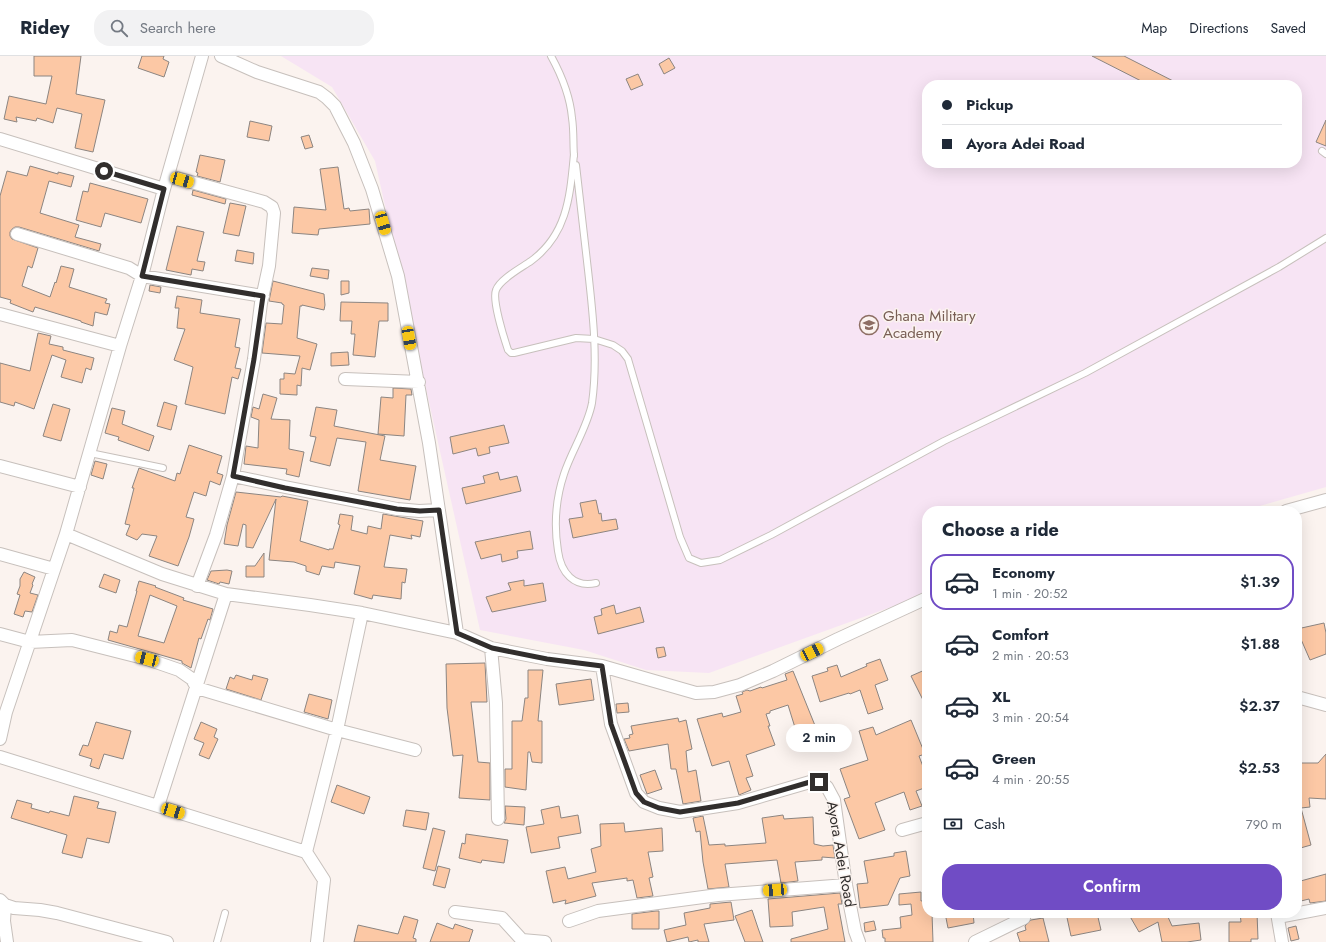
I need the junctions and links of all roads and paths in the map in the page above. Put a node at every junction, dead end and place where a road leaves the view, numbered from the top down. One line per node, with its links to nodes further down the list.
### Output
1 (202, 56): 6 (street)
2 (221, 56): 16 (street)
3 (551, 56): 5 (lane)
4 (0, 139): 7 (street)
5 (574, 154): 13 (lane); 13 (lane)
6 (169, 176): 7 (street); 11 (street)
7 (164, 189): 10 (street)
8 (16, 234): 10 (street)
9 (1326, 238): 13 (lane)
10 (142, 276): 11 (street); 14 (street)
11 (263, 296): 20 (street)
12 (0, 314): 14 (street)
13 (594, 339): 28 (lane)
14 (120, 346): 17 (street)
15 (345, 379): 16 (street)
16 (419, 382): 24 (street)
17 (90, 453): 19 (lane); 21 (street)
18 (0, 466): 21 (street)
19 (163, 468)
20 (233, 476): 24 (street); 29 (street)
21 (80, 487): 25 (street)
22 (1326, 500): 23 (street)
23 (1302, 507)
24 (439, 510): 33 (street)
25 (66, 534): 27 (street); 29 (street)
26 (0, 554): 27 (street)
27 (54, 569): 35 (street)
28 (596, 583)
29 (197, 586): 30 (street)
30 (226, 594): 32 (street); 38 (street)
31 (922, 600): 37 (street)
32 (362, 613): 33 (street); 42 (street)
33 (457, 633): 36 (street)
34 (0, 634): 35 (street)
35 (30, 642): 38 (street); 41 (street)
36 (492, 648): 37 (street); 47 (street)
37 (602, 666): 51 (street, Ayora Adei Road)
38 (197, 688): 42 (street); 46 (street)
39 (1302, 698): 40 (street)
40 (1326, 705)
41 (3, 711): 43 (street)
42 (337, 730): 44 (street); 50 (street)
43 (0, 739)
44 (415, 750)
45 (0, 757): 46 (street)
46 (158, 806): 50 (street)
47 (498, 819)
48 (922, 824): 49 (street)
49 (902, 830)
50 (306, 852): 64 (street)
51 (846, 885): 59 (street); 66 (street, Ayora Adei Road)
52 (2, 902): 61 (street); 62 (street)
53 (1326, 908): 54 (street)
54 (1302, 911)
55 (225, 912): 63 (lane)
56 (455, 912): 60 (street)
57 (1024, 918): 67 (street)
58 (1278, 918): 68 (street)
59 (569, 921)
60 (522, 941): 65 (street)
61 (7, 942)
62 (167, 942)
63 (217, 942)
64 (317, 942)
65 (545, 942)
66 (859, 942)
67 (975, 942)
68 (1282, 942)

